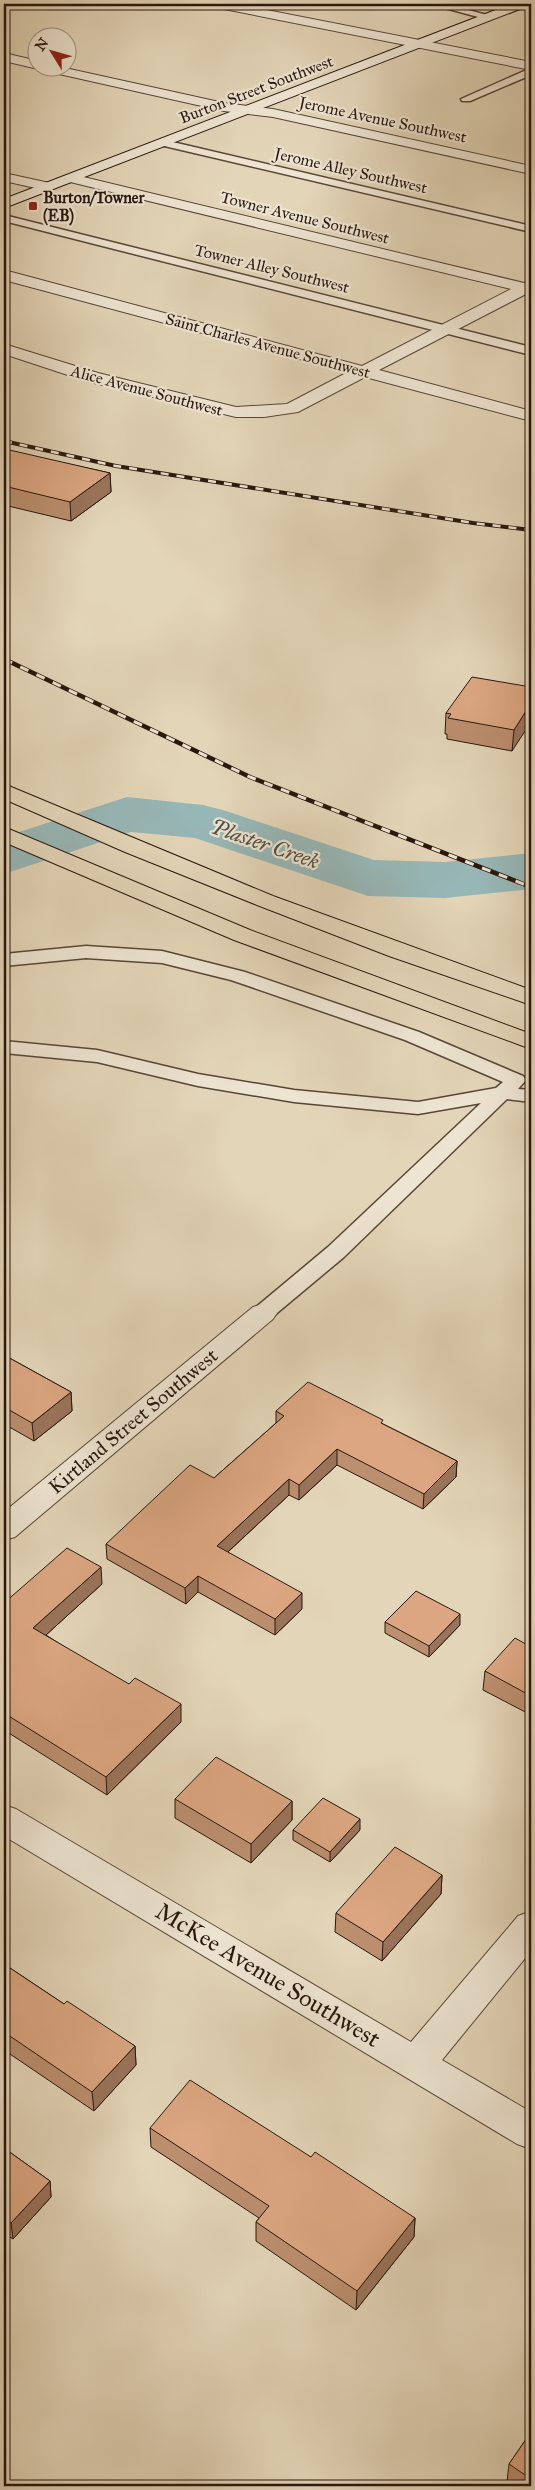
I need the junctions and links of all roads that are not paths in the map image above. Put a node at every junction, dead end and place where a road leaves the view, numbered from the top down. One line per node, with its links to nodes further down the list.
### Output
1 (219, 4): 5 (street)
2 (463, 4): 4 (lane)
3 (521, 4): 4 (street, Burton Street Southwest)
4 (489, 17): 5 (street, Burton Street Southwest)
5 (420, 44): 8 (street); 12 (street, Burton Street Southwest)
6 (4, 57): 7 (street)
7 (28, 63)
8 (531, 66)
9 (531, 70): 11 (lane)
10 (78, 74): 12 (street, Jerome Avenue Southwest)
11 (466, 100)
12 (251, 110): 13 (street, Burton Street Southwest); 14 (street, Jerome Avenue Southwest)
13 (164, 143): 16 (street, Burton Street Southwest); 20 (lane, Jerome Alley Southwest)
14 (531, 170)
15 (4, 177): 17 (street)
16 (71, 178): 17 (street, Burton Street Southwest); 22 (street, Towner Avenue Southwest)
17 (49, 187): 18 (street, Burton Street Southwest)
18 (4, 204)
19 (4, 218): 23 (lane, Towner Alley Southwest)
20 (531, 229)
21 (4, 275): 26 (street, Saint Charles Avenue Southwest)
22 (529, 288): 23 (street, Alice Avenue Southwest)
23 (447, 328): 25 (lane, Towner Alley Southwest); 26 (street, Alice Avenue Southwest)
24 (4, 349): 26 (street, Alice Avenue Southwest)
25 (531, 351)
26 (365, 370): 27 (street, Saint Charles Avenue Southwest)
27 (531, 416)
28 (7, 792): 31 (highway)
29 (4, 834): 32 (highway)
30 (4, 960): 34 (lane)
31 (531, 998)
32 (531, 1042)
33 (4, 1047): 34 (lane)
34 (502, 1093): 35 (lane); 36 (lane)
35 (531, 1096)
36 (263, 1313): 37 (street, Kirtland Street Southwest)
37 (4, 1529)
38 (4, 1819): 40 (street, McKee Avenue Southwest)
39 (531, 1926): 40 (street)
40 (416, 2063): 41 (street, McKee Avenue Southwest)
41 (531, 2132)

